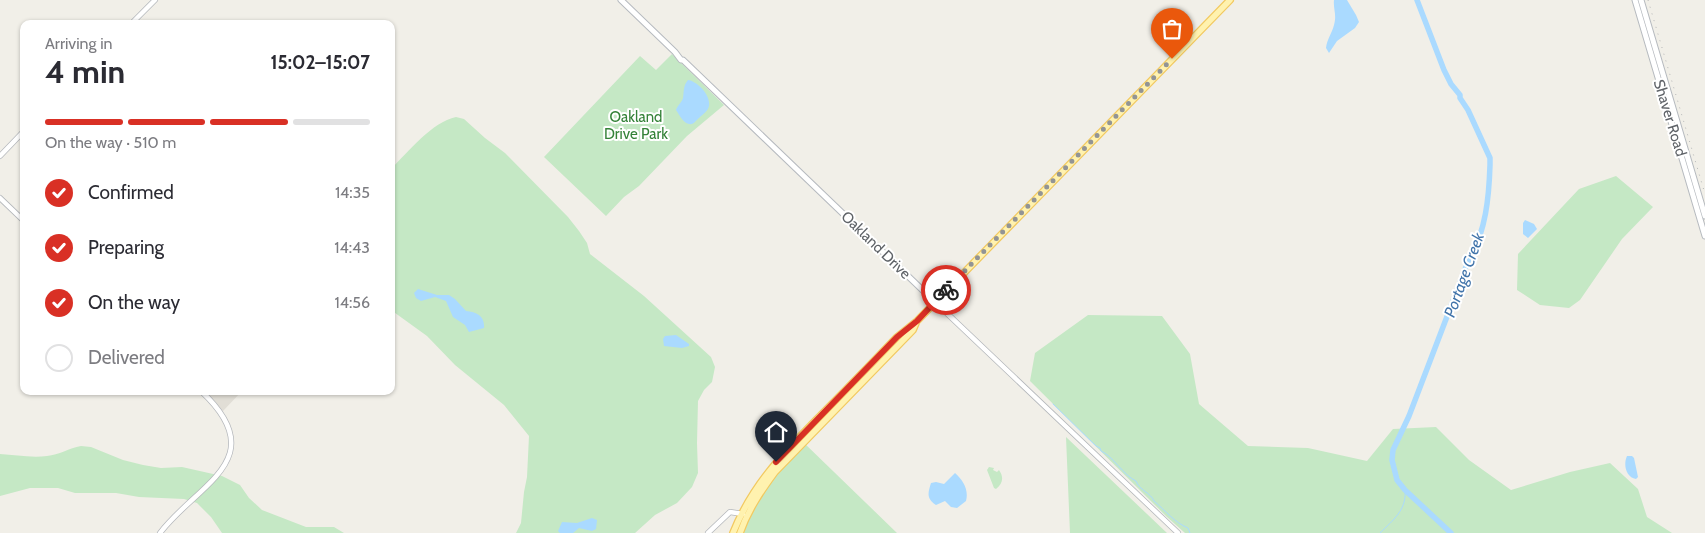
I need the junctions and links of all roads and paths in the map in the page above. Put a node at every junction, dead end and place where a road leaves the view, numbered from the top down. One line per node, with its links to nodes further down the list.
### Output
1 (155, 0): 6 (street)
2 (621, 0): 13 (main road, Oakland Drive)
3 (1230, 0): 13 (main road)
4 (1635, 0): 12 (main road, Shaver Road)
5 (1641, 0): 10 (main road, Shaver Road)
6 (136, 20)
7 (20, 135): 8 (street)
8 (0, 156)
9 (0, 198): 11 (street)
10 (1705, 216)
11 (20, 217)
12 (1705, 236)
13 (935, 302): 15 (main road); 20 (street, Oakland Drive)
14 (204, 395): 16 (street)
15 (744, 514): 17 (street); 18 (main road); 19 (main road)
16 (160, 533)
17 (708, 533)
18 (733, 533)
19 (740, 533)
20 (1178, 533)

